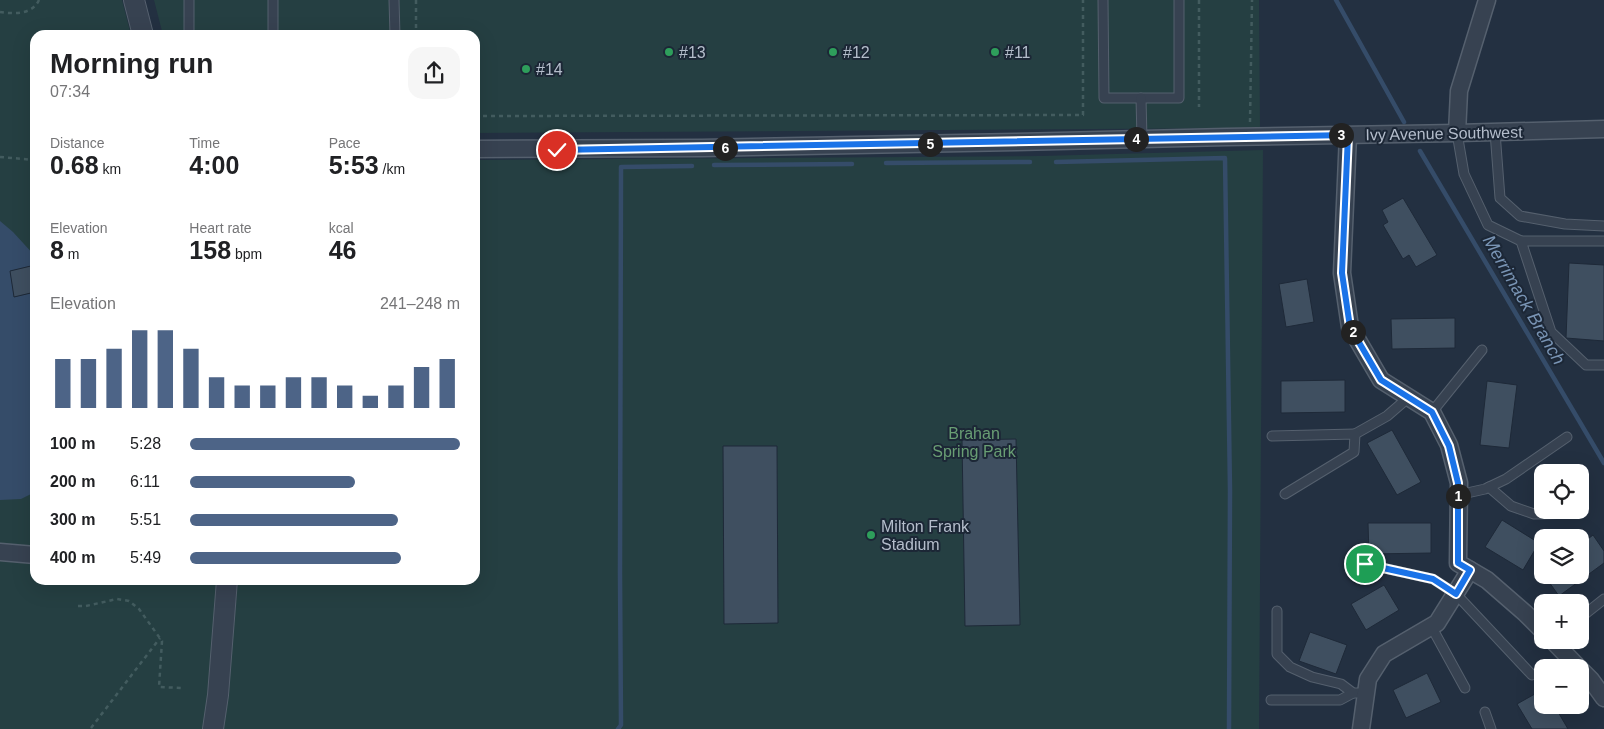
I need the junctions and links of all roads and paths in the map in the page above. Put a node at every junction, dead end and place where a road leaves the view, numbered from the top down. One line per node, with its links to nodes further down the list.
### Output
1 (39, 0): 13 (path)
2 (134, 0): 14 (street)
3 (189, 0): 15 (lane)
4 (272, 0): 16 (lane)
5 (394, 0): 17 (lane)
6 (416, 0): 18 (path)
7 (1083, 0): 21 (path)
8 (1103, 0): 19 (lane)
9 (1179, 0): 19 (lane)
10 (1199, 0): 20 (path)
11 (1252, 0): 22 (path)
12 (1487, 0): 25 (street)
13 (0, 12)
14 (142, 30)
15 (189, 30)
16 (273, 30)
17 (394, 30)
18 (416, 30)
19 (1141, 98): 27 (lane)
20 (1200, 107)
21 (480, 116)
22 (1250, 126)
23 (1604, 129): 24 (street, Ivy Avenue Southwest)
24 (1495, 132): 25 (street, Ivy Avenue Southwest); 31 (lane)
25 (1457, 133): 26 (street, Ivy Avenue Southwest); 32 (lane)
26 (1348, 135): 27 (street, Ivy Avenue Southwest); 36 (street)
27 (1142, 139): 28 (street, Ivy Avenue Southwest)
28 (480, 149)
29 (0, 157): 30 (path)
30 (30, 160)
31 (1604, 226)
32 (1521, 241): 33 (lane); 35 (lane)
33 (1604, 241)
34 (1482, 350): 37 (lane)
35 (1604, 365)
36 (1409, 397): 37 (street); 38 (lane)
37 (1432, 412): 43 (street)
38 (1354, 434): 39 (lane); 42 (lane)
39 (1272, 436)
40 (1567, 437): 41 (lane)
41 (1489, 487): 43 (lane); 44 (lane)
42 (1285, 494)
43 (1458, 495): 48 (street)
44 (1534, 514)
45 (0, 552): 46 (street)
46 (30, 554)
47 (1365, 564): 50 (lane)
48 (1470, 570): 50 (street); 55 (street)
49 (226, 585): 69 (street)
50 (1456, 594): 56 (street); 60 (lane)
51 (1604, 599): 54 (lane)
52 (78, 606): 57 (path)
53 (1277, 611): 64 (lane)
54 (1589, 611)
55 (1534, 622)
56 (1431, 626): 63 (lane); 64 (street)
57 (160, 638): 62 (path); 68 (path)
58 (1561, 649): 59 (street)
59 (1570, 659)
60 (1532, 674)
61 (1589, 678): 65 (street)
62 (182, 688)
63 (1464, 688)
64 (1359, 693): 66 (lane); 70 (street)
65 (1604, 698)
66 (1271, 700)
67 (1485, 712): 71 (lane)
68 (91, 728)
69 (214, 729)
70 (1361, 729)
71 (1491, 729)

